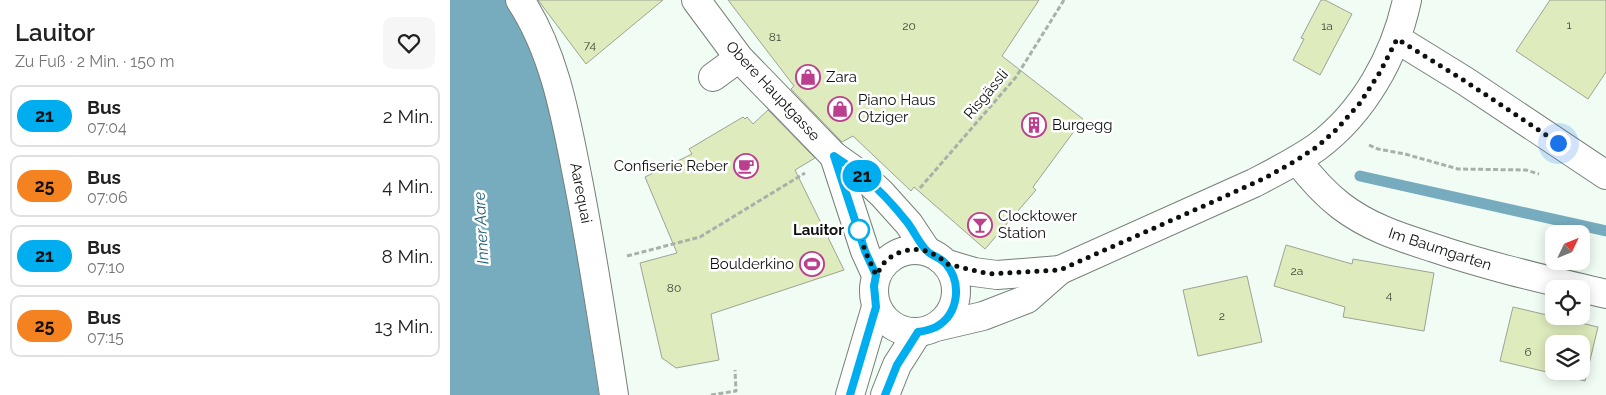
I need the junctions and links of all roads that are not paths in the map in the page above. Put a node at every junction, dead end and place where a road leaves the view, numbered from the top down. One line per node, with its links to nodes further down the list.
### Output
1 (520, 0): 16 (main road, Aarequai)
2 (696, 0): 5 (main road, Obere Hauptgasse)
3 (1407, 0): 4 (main road)
4 (1397, 39): 8 (main road); 9 (main road)
5 (738, 58): 6 (main road); 7 (main road, Obere Hauptgasse)
6 (713, 77)
7 (834, 156): 10 (main road, Obere Hauptgasse); 12 (main road, Obere Hauptgasse)
8 (1297, 160): 11 (main road); 13 (main road, Im Baumgarten)
9 (1606, 174)
10 (937, 258): 11 (main road); 12 (main road); 15 (main road)
11 (1060, 270): 15 (main road)
12 (876, 275): 14 (main road)
13 (1606, 294)
14 (876, 307): 15 (main road); 17 (main road)
15 (927, 329): 18 (main road)
16 (614, 395)
17 (850, 395)
18 (885, 395)

